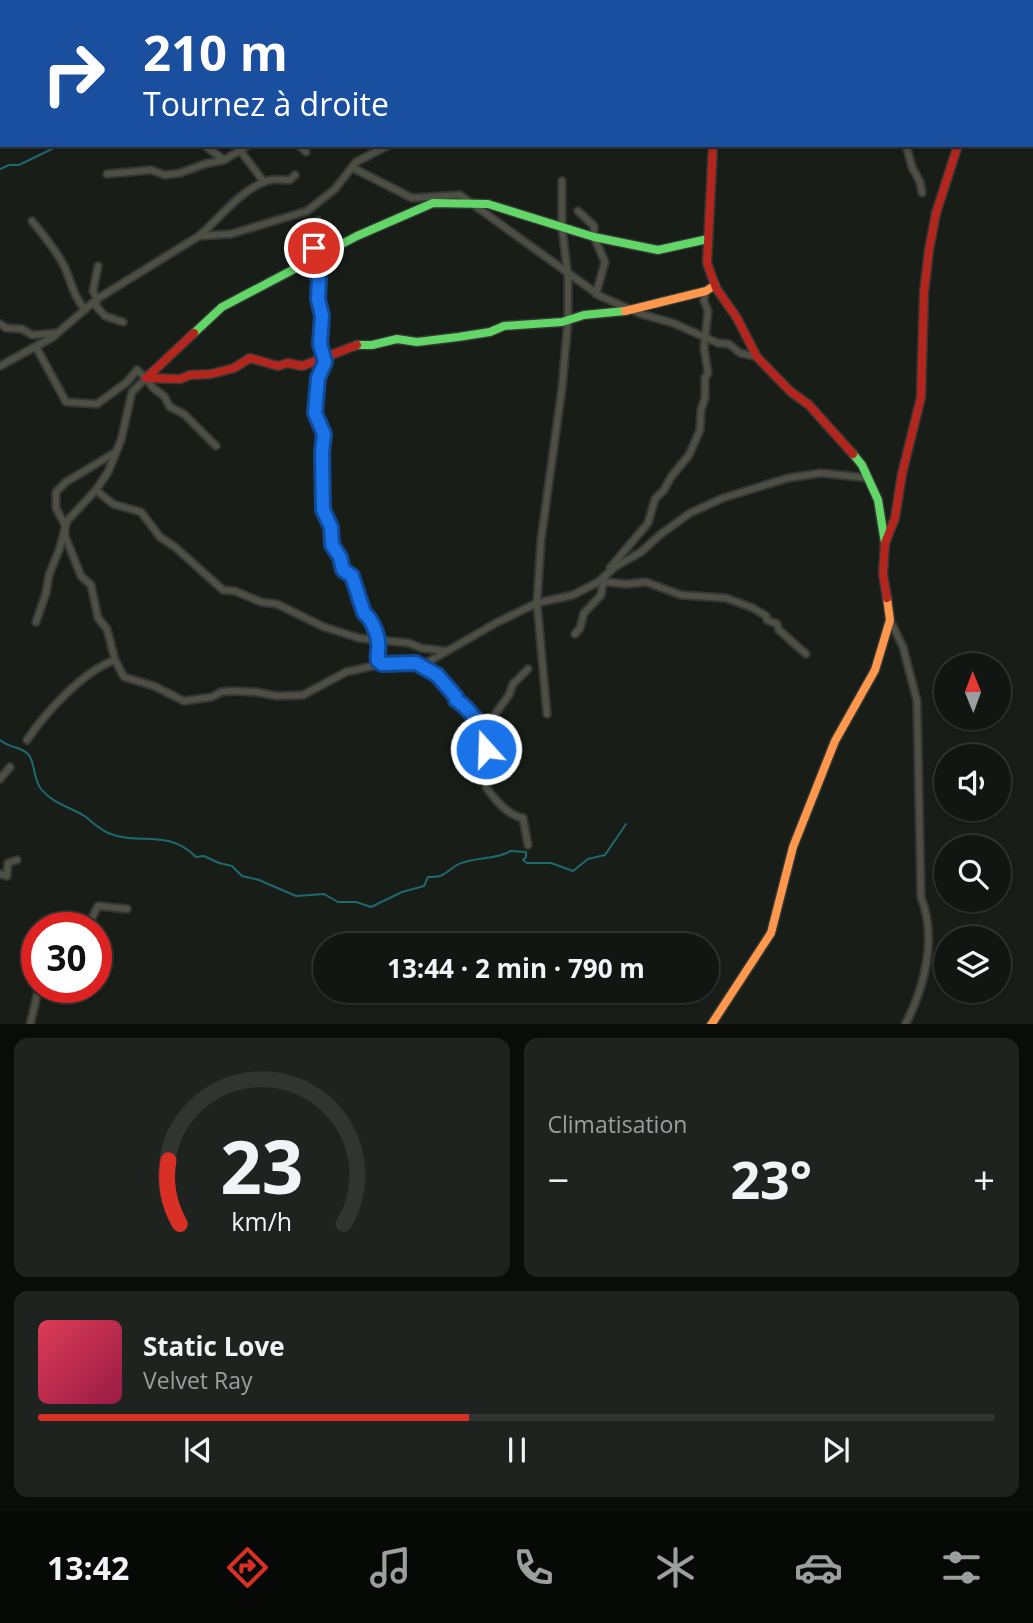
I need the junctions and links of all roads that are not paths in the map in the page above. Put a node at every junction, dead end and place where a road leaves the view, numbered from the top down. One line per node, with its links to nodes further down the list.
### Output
1 (207, 147): 9 (street)
2 (301, 147): 8 (street)
3 (385, 147): 10 (street)
4 (713, 147): 23 (street)
5 (907, 147): 15 (street)
6 (957, 147): 48 (street)
7 (239, 148): 9 (street); 14 (street)
8 (306, 152)
9 (224, 160): 11 (street)
10 (353, 168): 16 (street); 21 (street)
11 (107, 174)
12 (295, 175): 14 (street)
13 (562, 181): 20 (street)
14 (264, 182): 21 (street)
15 (922, 193)
16 (470, 202): 20 (street); 24 (street); 26 (street)
17 (578, 211): 22 (street)
18 (32, 221): 31 (street)
19 (318, 221): 24 (street)
20 (562, 227): 22 (street); 26 (street)
21 (199, 236): 30 (street)
22 (594, 237): 23 (street); 29 (street)
23 (708, 239): 27 (street)
24 (311, 260): 39 (street); 42 (street)
25 (98, 267): 30 (street)
26 (567, 272): 29 (street); 33 (street)
27 (715, 285): 28 (street); 40 (street)
28 (705, 292): 32 (street); 37 (street)
29 (596, 294): 32 (street)
30 (97, 299): 31 (street); 34 (street)
31 (85, 310): 36 (street)
32 (634, 310): 33 (street); 37 (street)
33 (568, 320): 39 (street); 50 (street)
34 (124, 322)
35 (0, 324): 36 (street)
36 (58, 333): 38 (street)
37 (705, 337): 40 (street); 49 (street)
38 (36, 346): 41 (street); 42 (street)
39 (323, 356): 42 (street); 54 (street)
40 (757, 356): 45 (street)
41 (0, 366)
42 (146, 378): 43 (street); 44 (street)
43 (216, 446)
44 (116, 453): 46 (street); 47 (street)
45 (868, 478): 48 (street); 49 (street)
46 (96, 490): 47 (street); 54 (street)
47 (65, 525): 52 (street); 57 (street)
48 (885, 543): 51 (street)
49 (604, 580): 50 (street); 53 (street); 56 (street)
50 (537, 603): 55 (street); 61 (street)
51 (890, 621): 73 (street); 74 (street)
52 (36, 622)
53 (575, 634)
54 (377, 639): 55 (street); 59 (street)
55 (448, 651): 58 (street)
56 (806, 654)
57 (115, 660): 59 (street); 63 (street)
58 (416, 663): 59 (street); 62 (street)
59 (382, 664)
60 (528, 669): 62 (street)
61 (547, 714)
62 (485, 728): 66 (street)
63 (27, 740)
64 (10, 767): 65 (street)
65 (0, 779)
66 (528, 845)
67 (17, 860): 68 (street)
68 (0, 874)
69 (127, 909): 70 (street)
70 (95, 912)
71 (35, 1003): 72 (street)
72 (30, 1024)
73 (711, 1024)
74 (905, 1024)

